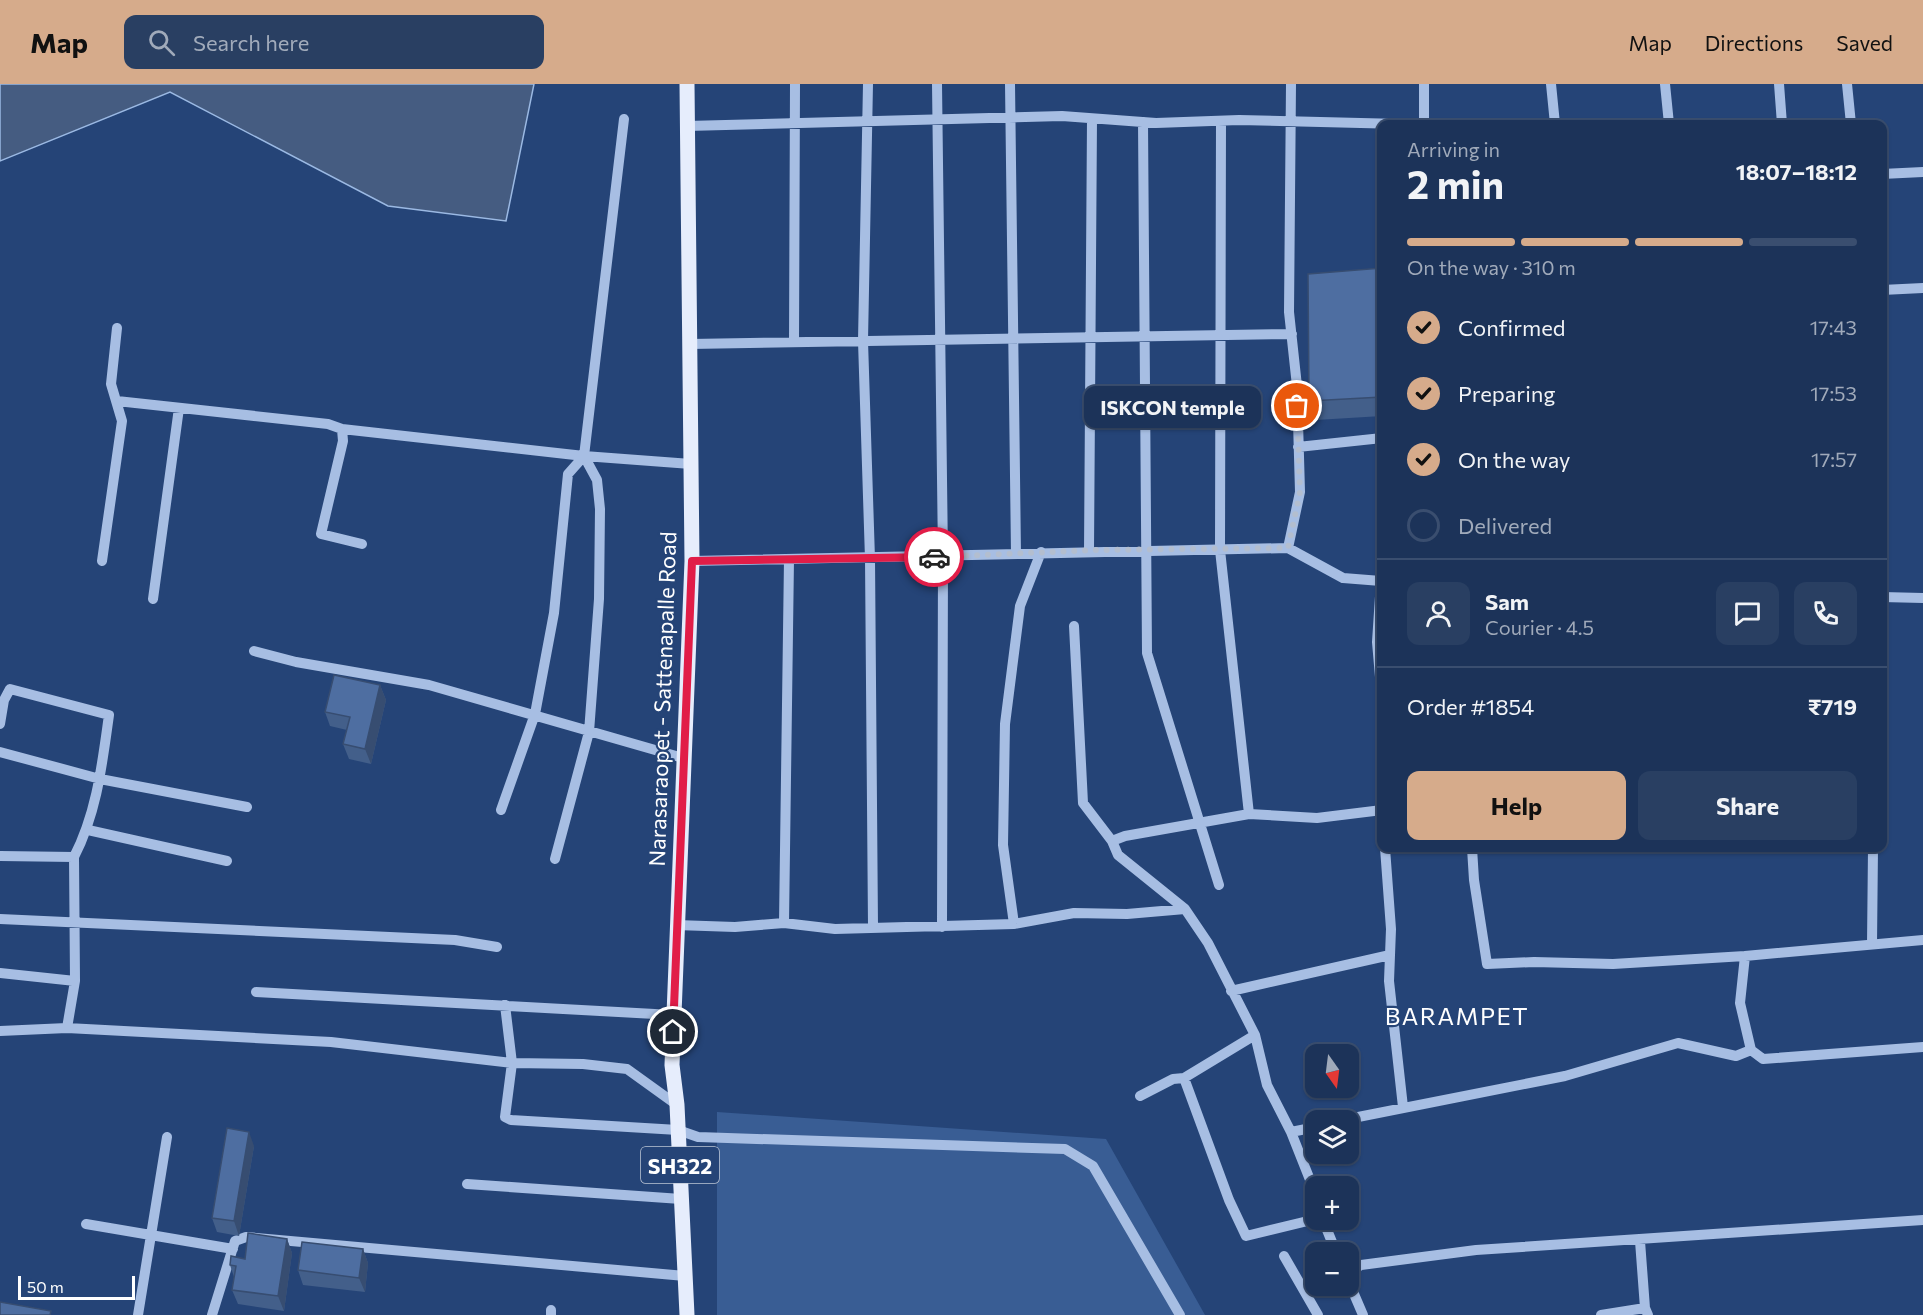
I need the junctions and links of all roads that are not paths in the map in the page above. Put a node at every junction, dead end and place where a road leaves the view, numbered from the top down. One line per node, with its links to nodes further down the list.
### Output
1 (687, 84): 27 (main road, Narasaraopet - Sattenapalle Road / SH322)
2 (795, 84): 25 (street)
3 (868, 84): 21 (street)
4 (937, 84): 15 (street)
5 (1010, 84): 12 (street)
6 (1291, 84): 24 (street)
7 (1424, 84): 16 (street)
8 (1551, 84): 17 (street)
9 (1665, 84): 18 (street)
10 (1779, 84): 19 (street)
11 (1847, 84): 20 (street)
12 (1010, 118): 13 (street); 15 (street); 37 (street)
13 (1092, 118): 23 (street); 36 (street)
14 (624, 119): 47 (street)
15 (937, 120): 21 (street); 38 (street)
16 (1424, 120)
17 (1555, 120)
18 (1669, 120)
19 (1782, 120)
20 (1851, 120)
21 (868, 121): 25 (street); 39 (street)
22 (1221, 121): 23 (street); 24 (street); 34 (street)
23 (1143, 122): 35 (street)
24 (1291, 122): 26 (street); 33 (street)
25 (794, 123): 27 (street); 40 (street)
26 (1377, 124)
27 (687, 126): 41 (main road, Narasaraopet - Sattenapalle Road / SH322)
28 (1923, 172): 29 (street)
29 (1887, 174)
30 (1923, 288): 31 (street)
31 (1887, 290)
32 (117, 328): 42 (street)
33 (1292, 334): 34 (street); 46 (street)
34 (1222, 335): 35 (street); 52 (street)
35 (1146, 336): 36 (street); 51 (street)
36 (1092, 337): 37 (street); 53 (street)
37 (1015, 339): 38 (street); 55 (street)
38 (939, 340): 39 (street); 56 (street)
39 (863, 341): 40 (street); 58 (street)
40 (794, 342): 41 (street)
41 (690, 344): 48 (main road, Narasaraopet - Sattenapalle Road / SH322)
42 (117, 401): 43 (street); 59 (street)
43 (179, 408): 44 (street); 64 (street)
44 (342, 429): 47 (street); 49 (street)
45 (1377, 439): 46 (street)
46 (1298, 447): 50 (street)
47 (584, 456): 48 (street); 67 (street); 69 (street)
48 (691, 464): 60 (main road, Narasaraopet - Sattenapalle Road / SH322)
49 (362, 544)
50 (1288, 548): 52 (street); 61 (street)
51 (1145, 550): 52 (street); 53 (street); 77 (street)
52 (1220, 550): 76 (street)
53 (1089, 551): 54 (street)
54 (1041, 552): 55 (street); 92 (street)
55 (1016, 554): 56 (street)
56 (943, 556): 58 (street); 95 (street)
57 (789, 559): 58 (street); 60 (street); 91 (street)
58 (870, 559): 94 (street)
59 (102, 561)
60 (692, 561): 71 (main road, Narasaraopet - Sattenapalle Road / SH322)
61 (1377, 581)
62 (1887, 597): 63 (street)
63 (1923, 598)
64 (153, 599)
65 (1074, 626): 79 (street)
66 (254, 651): 67 (street)
67 (535, 714): 69 (street); 74 (street)
68 (0, 724): 72 (street)
69 (589, 732): 71 (street); 85 (street)
70 (0, 752): 72 (street)
71 (683, 758): 93 (main road, Narasaraopet - Sattenapalle Road / SH322)
72 (100, 779): 73 (street); 78 (street)
73 (247, 807)
74 (501, 810)
75 (1377, 811): 76 (street)
76 (1249, 814): 77 (street)
77 (1201, 822): 79 (street); 87 (street)
78 (88, 830): 84 (street); 86 (street)
79 (1112, 841): 88 (street)
80 (1385, 852): 99 (street)
81 (1472, 852): 100 (street)
82 (1873, 852): 97 (street)
83 (0, 856): 84 (street)
84 (74, 857): 90 (street)
85 (555, 859)
86 (228, 861)
87 (1219, 885)
88 (1185, 909): 92 (street); 104 (street)
89 (0, 919): 90 (street)
90 (76, 923): 98 (street); 102 (street)
91 (784, 923): 93 (street); 94 (street)
92 (1014, 924): 95 (street)
93 (676, 925): 106 (main road, Narasaraopet - Sattenapalle Road / SH322)
94 (873, 927): 95 (street)
95 (942, 927)
96 (1923, 940): 97 (street)
97 (1872, 944): 100 (street)
98 (497, 947)
99 (1390, 956): 104 (street); 116 (street)
100 (1745, 956): 111 (street)
101 (0, 974): 102 (street)
102 (75, 981): 107 (street)
103 (256, 992): 105 (street)
104 (1231, 992): 109 (street)
105 (505, 1005): 106 (street); 112 (street)
106 (673, 1015): 115 (main road, Narasaraopet - Sattenapalle Road / SH322)
107 (67, 1028): 108 (street); 112 (street)
108 (0, 1031)
109 (1255, 1035): 113 (street); 120 (street)
110 (1923, 1047): 111 (street)
111 (1751, 1050): 116 (street)
112 (512, 1063): 115 (street); 119 (street)
113 (1184, 1078): 114 (street); 126 (street)
114 (1140, 1096)
115 (677, 1106): 119 (main road, Narasaraopet - Sattenapalle Road / SH322)
116 (1403, 1107): 117 (street)
117 (1359, 1117)
118 (1305, 1129): 120 (street)
119 (678, 1130): 124 (main road, Narasaraopet - Sattenapalle Road / SH322); 139 (street)
120 (1291, 1132): 122 (street)
121 (167, 1137): 128 (street)
122 (1308, 1176)
123 (466, 1184): 124 (street)
124 (681, 1199): 133 (main road, Narasaraopet - Sattenapalle Road / SH322)
125 (1923, 1220): 129 (street)
126 (1305, 1222)
127 (86, 1224): 128 (street)
128 (151, 1235): 130 (street); 136 (street)
129 (1640, 1241): 132 (street); 135 (street)
130 (233, 1249): 133 (street); 137 (street)
131 (1284, 1256): 140 (street)
132 (1359, 1266)
133 (685, 1276): 138 (main road, Narasaraopet - Sattenapalle Road / SH322)
134 (1355, 1296): 141 (street)
135 (1646, 1312): 142 (street)
136 (138, 1315)
137 (212, 1315)
138 (687, 1315)
139 (1180, 1315)
140 (1318, 1315)
141 (1363, 1315)
142 (1601, 1315)

